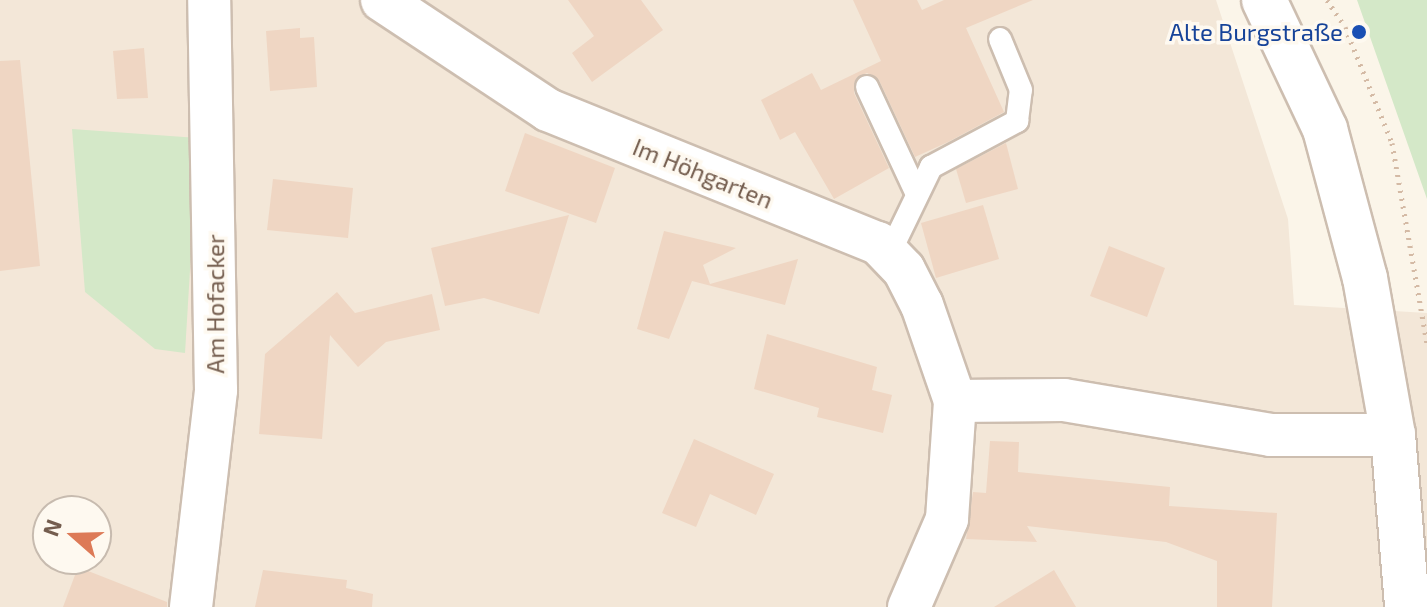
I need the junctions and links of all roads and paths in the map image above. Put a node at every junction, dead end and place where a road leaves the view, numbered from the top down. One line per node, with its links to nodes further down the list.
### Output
1 (209, 0): 12 (street, Am Hofacker)
2 (382, 0): 8 (street, Im Höhgarten)
3 (1264, 0): 11 (main road)
4 (1327, 0): 9 (path)
5 (1000, 39): 7 (lane)
6 (867, 87): 7 (lane)
7 (915, 190): 8 (lane)
8 (889, 254): 10 (street, Im Höhgarten)
9 (1427, 343)
10 (955, 401): 11 (street); 13 (street)
11 (1393, 435): 14 (main road)
12 (191, 607)
13 (909, 607)
14 (1407, 607)

